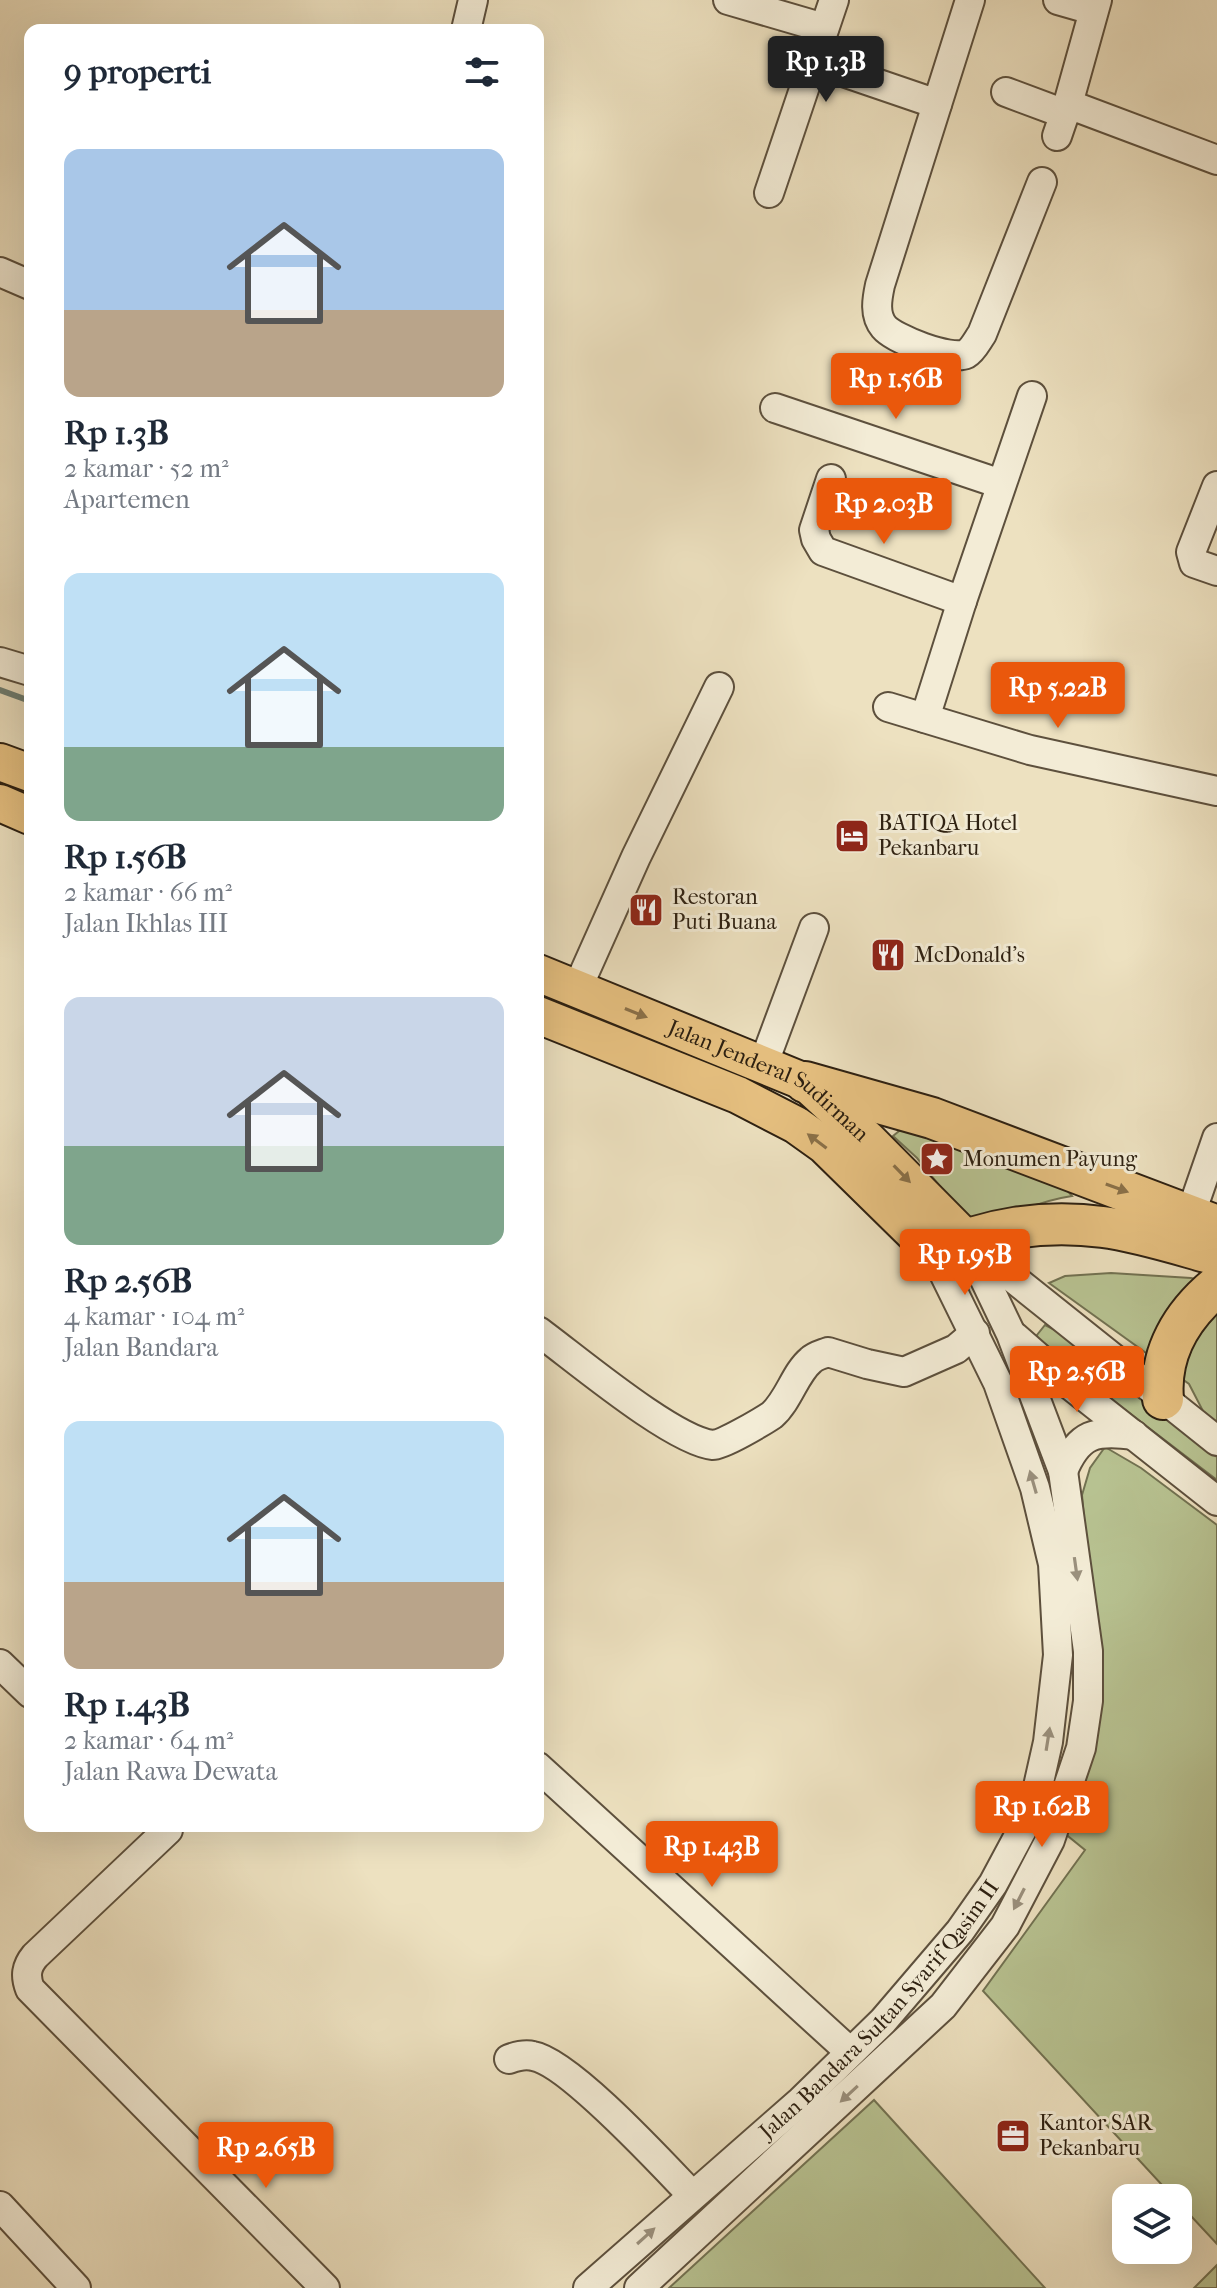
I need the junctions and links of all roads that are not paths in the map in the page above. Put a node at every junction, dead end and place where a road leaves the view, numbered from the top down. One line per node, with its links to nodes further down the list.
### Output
1 (473, 0): 7 (street)
2 (728, 0): 8 (street)
3 (834, 0): 8 (street)
4 (970, 0): 11 (street)
5 (1058, 0): 6 (street)
6 (1095, 5): 12 (street)
7 (467, 24)
8 (824, 28): 9 (street)
9 (814, 62): 11 (street); 15 (street)
10 (1006, 92): 12 (street)
11 (937, 104): 14 (street)
12 (1064, 118): 13 (street)
13 (1217, 160)
14 (1042, 182)
15 (769, 193)
16 (0, 272): 17 (street)
17 (24, 282)
18 (1032, 396): 21 (street)
19 (775, 408): 21 (street)
20 (831, 479): 24 (street)
21 (1001, 484): 24 (street)
22 (1217, 486): 23 (street)
23 (1217, 571)
24 (962, 601): 29 (street)
25 (0, 662): 26 (street)
26 (24, 669)
27 (719, 687): 37 (street)
28 (888, 707): 29 (street)
29 (925, 718): 32 (street)
30 (0, 762): 31 (main road)
31 (24, 771)
32 (1215, 784)
33 (0, 803): 34 (main road)
34 (24, 813)
35 (814, 928): 39 (street)
36 (544, 975): 37 (main road, Jalan Jenderal Sudirman)
37 (577, 989): 39 (main road, Jalan Jenderal Sudirman, one-way to 39)
38 (544, 1017): 43 (main road, Jalan Jenderal Sudirman, one-way to 38)
39 (763, 1065): 40 (main road, Jalan Jenderal Sudirman)
40 (805, 1082): 42 (highway, one-way to 42); 43 (main road, Jalan Jenderal Sudirman, one-way to 43)
41 (1217, 1138): 42 (street)
42 (1204, 1221)
43 (950, 1246): 44 (highway); 46 (street, Jalan Bandara Sultan Syarif Qasim II); 47 (street, Jalan Bandara Sultan Syarif Qasim II); 49 (street)
44 (1217, 1255)
45 (1217, 1286): 49 (highway)
46 (975, 1333): 48 (street); 58 (street, Jalan Bandara Sultan Syarif Qasim II, one-way to 46)
47 (1011, 1334): 50 (street); 52 (street, Jalan Bandara Sultan Syarif Qasim II)
48 (544, 1335)
49 (1163, 1399): 51 (street)
50 (1134, 1435): 52 (street); 53 (street)
51 (1217, 1441)
52 (1063, 1471): 61 (street, Jalan Bandara Sultan Syarif Qasim II, one-way to 61)
53 (1217, 1501)
54 (0, 1664): 55 (street)
55 (24, 1687)
56 (544, 1772): 58 (street)
57 (163, 1832): 65 (street)
58 (849, 2051): 60 (street, Jalan Bandara Sultan Syarif Qasim II)
59 (509, 2059): 62 (street)
60 (718, 2173): 61 (street); 62 (street, Jalan Bandara Sultan Syarif Qasim II)
61 (741, 2194): 67 (street, Jalan Bandara Sultan Syarif Qasim II)
62 (692, 2195): 66 (street, Jalan Bandara Sultan Syarif Qasim II, one-way to 62)
63 (0, 2206): 64 (street)
64 (76, 2288)
65 (325, 2288)
66 (588, 2288)
67 (639, 2288)

